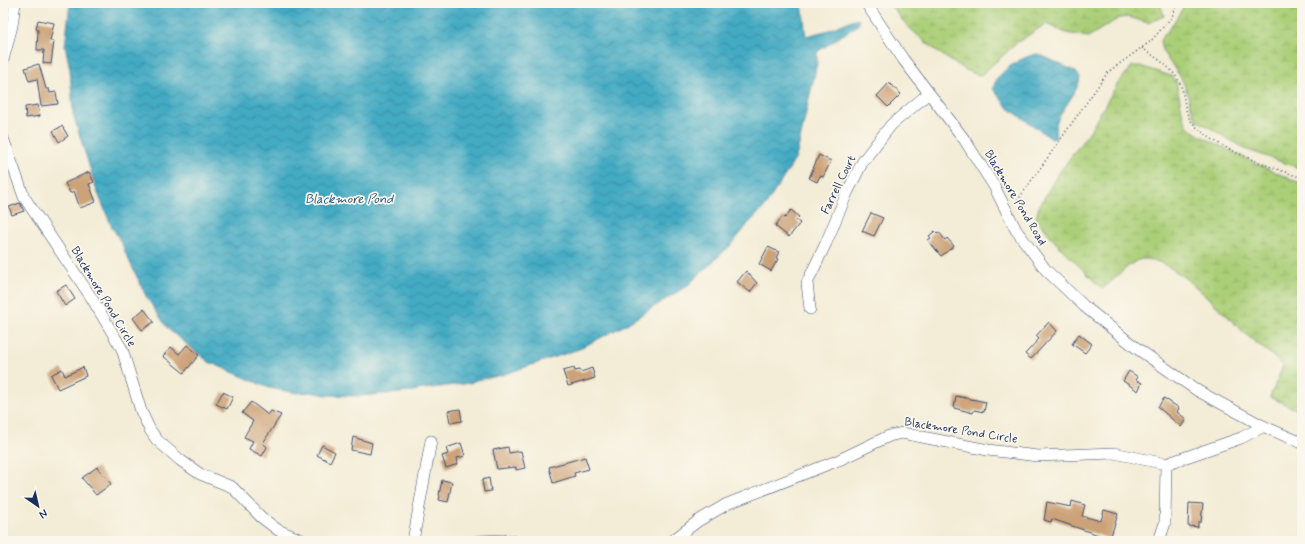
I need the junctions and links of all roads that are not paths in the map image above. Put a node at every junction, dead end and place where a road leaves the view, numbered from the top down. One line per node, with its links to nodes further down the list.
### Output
1 (15, 3): 3 (street)
2 (866, 3): 4 (street, Blackmore Pond Road)
3 (3, 60)
4 (929, 93): 6 (street, Farrell Court); 7 (street, Blackmore Pond Road)
5 (3, 138): 11 (street, Blackmore Pond Circle)
6 (810, 309)
7 (1264, 426): 9 (street, Blackmore Pond Road); 10 (street)
8 (431, 441): 12 (street)
9 (1302, 443)
10 (1166, 464): 15 (street, Blackmore Pond Circle); 16 (street)
11 (304, 541)
12 (413, 541)
13 (478, 541): 14 (street)
14 (513, 541)
15 (672, 541)
16 (1159, 541)

